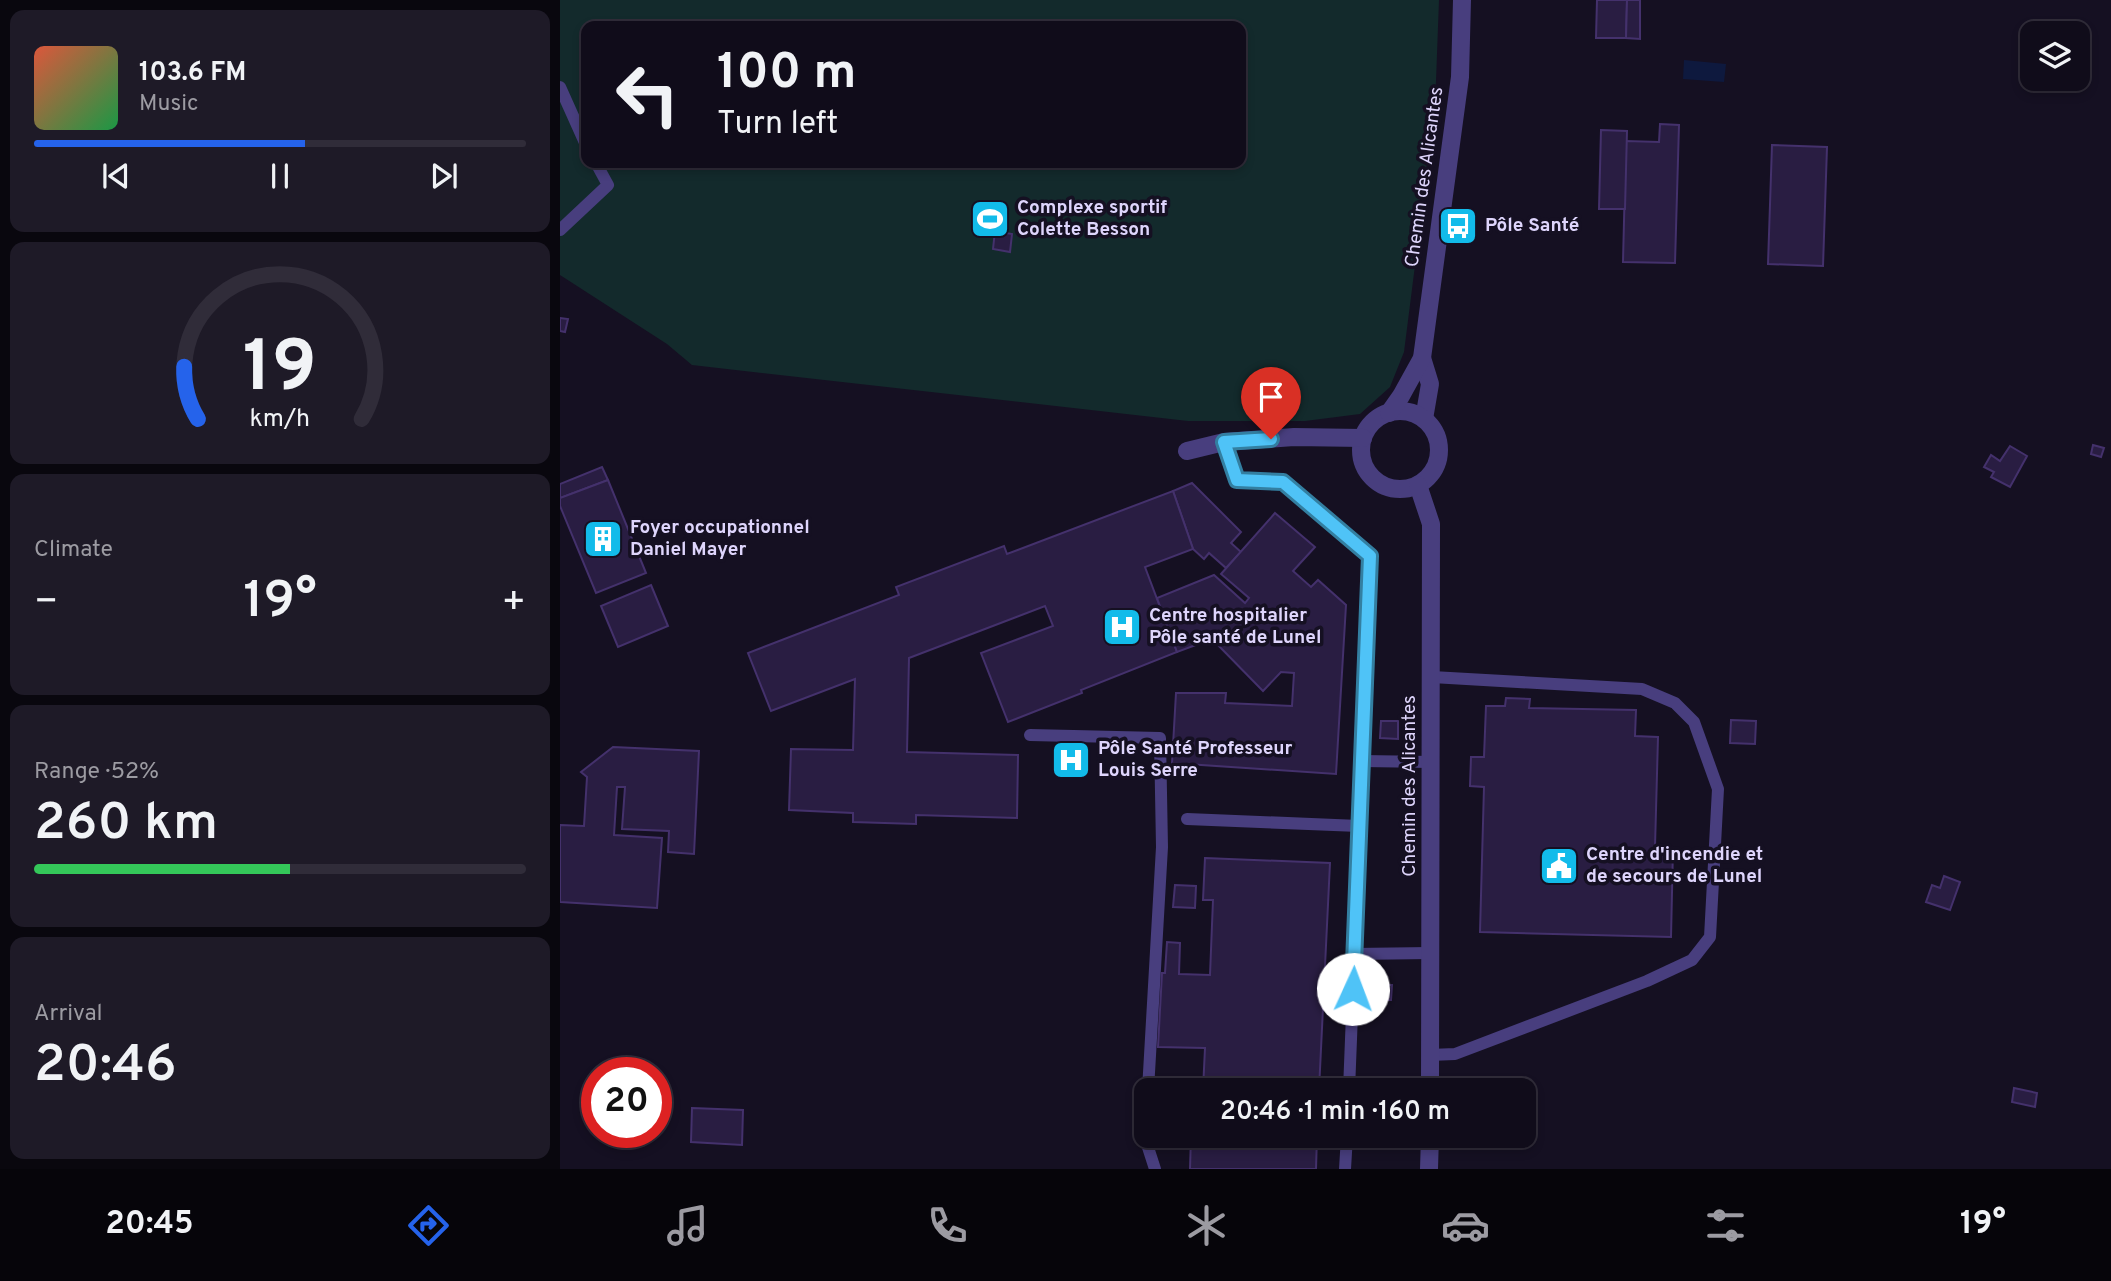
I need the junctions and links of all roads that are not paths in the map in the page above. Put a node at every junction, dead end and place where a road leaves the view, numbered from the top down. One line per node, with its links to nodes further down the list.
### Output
1 (1462, 0): 6 (street, Chemin des Alicantes)
2 (560, 87): 3 (lane)
3 (581, 134)
4 (599, 168): 5 (lane)
5 (560, 230)
6 (1422, 358): 7 (street, Chemin des Alicantes); 8 (street, Chemin des Alicantes)
7 (1389, 413): 8 (street); 9 (street)
8 (1424, 419): 12 (street)
9 (1363, 438): 10 (street); 12 (street)
10 (1224, 442): 11 (street); 15 (lane)
11 (1187, 451)
12 (1418, 485): 13 (street, Chemin des Alicantes)
13 (1432, 677): 16 (street, Chemin des Alicantes); 21 (lane)
14 (1030, 735): 22 (lane)
15 (1362, 761): 16 (lane); 18 (lane)
16 (1432, 762): 19 (street, Chemin des Alicantes)
17 (1187, 819): 18 (lane)
18 (1360, 826): 20 (lane)
19 (1430, 953): 20 (lane); 21 (street, Chemin des Alicantes)
20 (1354, 954): 23 (lane)
21 (1430, 1055): 24 (street, Chemin des Alicantes)
22 (1149, 1078)
23 (1349, 1078)
24 (1430, 1078)
25 (1148, 1148): 28 (lane)
26 (1346, 1148): 29 (lane)
27 (1430, 1148): 30 (street)
28 (1155, 1169)
29 (1345, 1169)
30 (1429, 1169)

